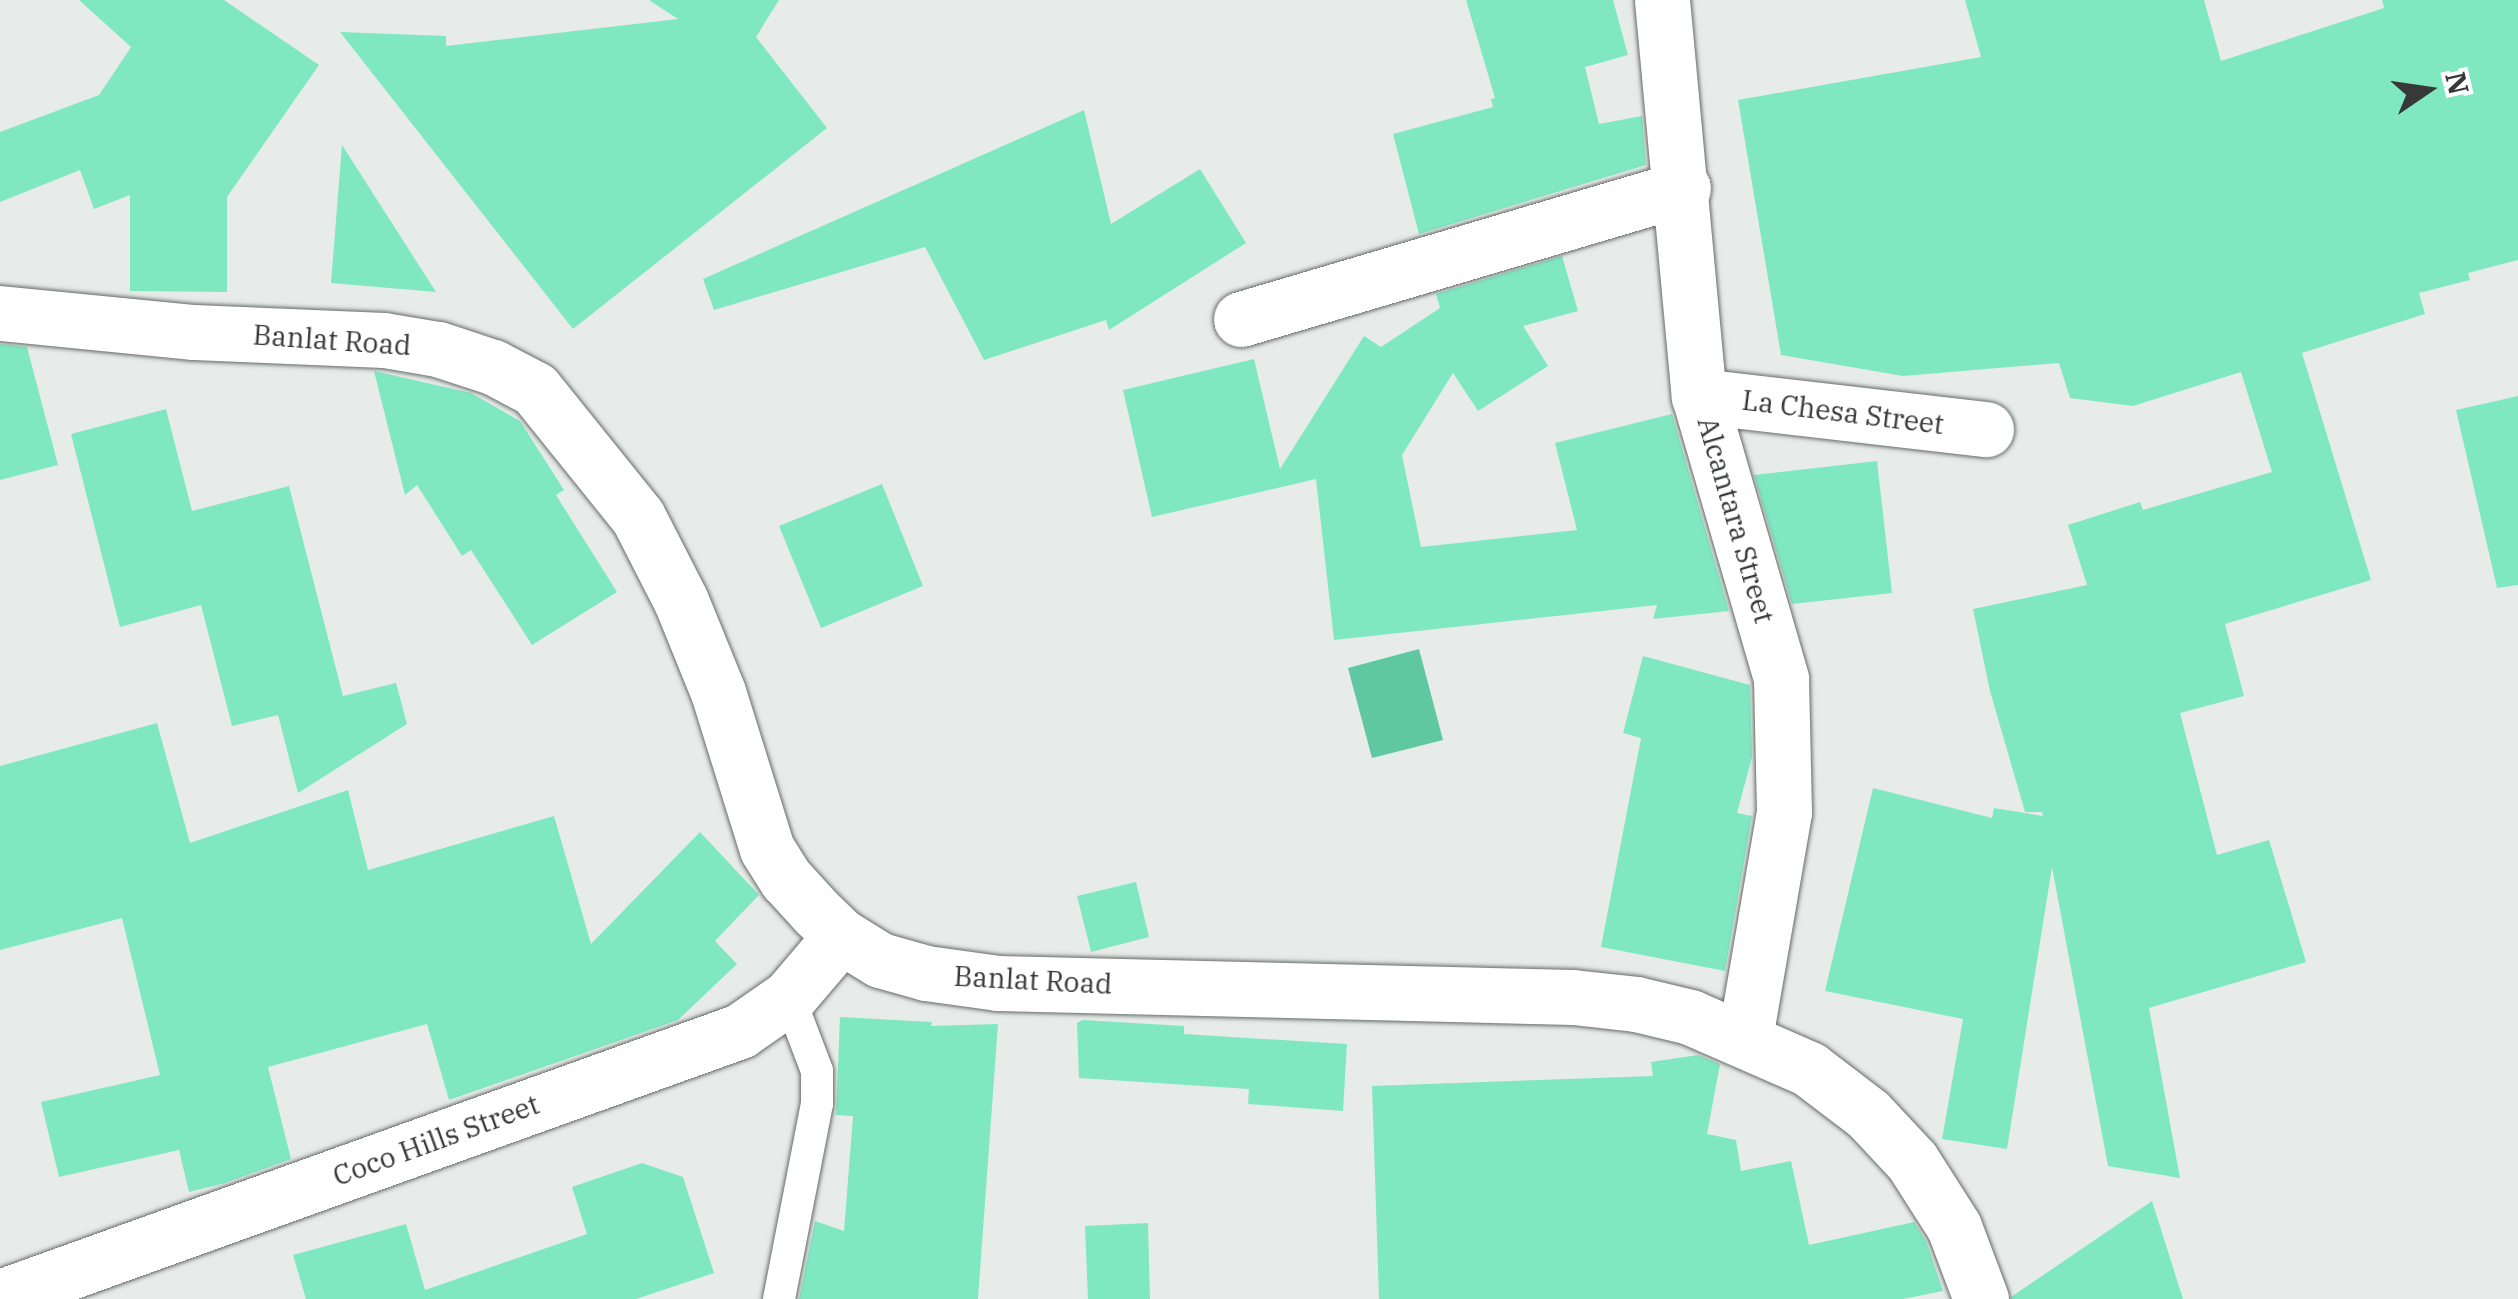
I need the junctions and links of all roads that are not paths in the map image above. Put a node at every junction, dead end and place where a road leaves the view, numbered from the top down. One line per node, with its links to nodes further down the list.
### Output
1 (1662, 0): 2 (street, Alcantara Street)
2 (1683, 188): 4 (street); 5 (street, Alcantara Street)
3 (0, 314): 7 (street, Banlat Road)
4 (1241, 319)
5 (1699, 396): 6 (street, La Chesa Street); 9 (street, Alcantara Street)
6 (1986, 429)
7 (841, 936): 8 (street, Coco Hills Street); 9 (street, Banlat Road)
8 (789, 997): 10 (street, Coco Hills Street); 11 (lane)
9 (1744, 1037): 12 (street, Banlat Road)
10 (0, 1296)
11 (779, 1299)
12 (1981, 1299)

